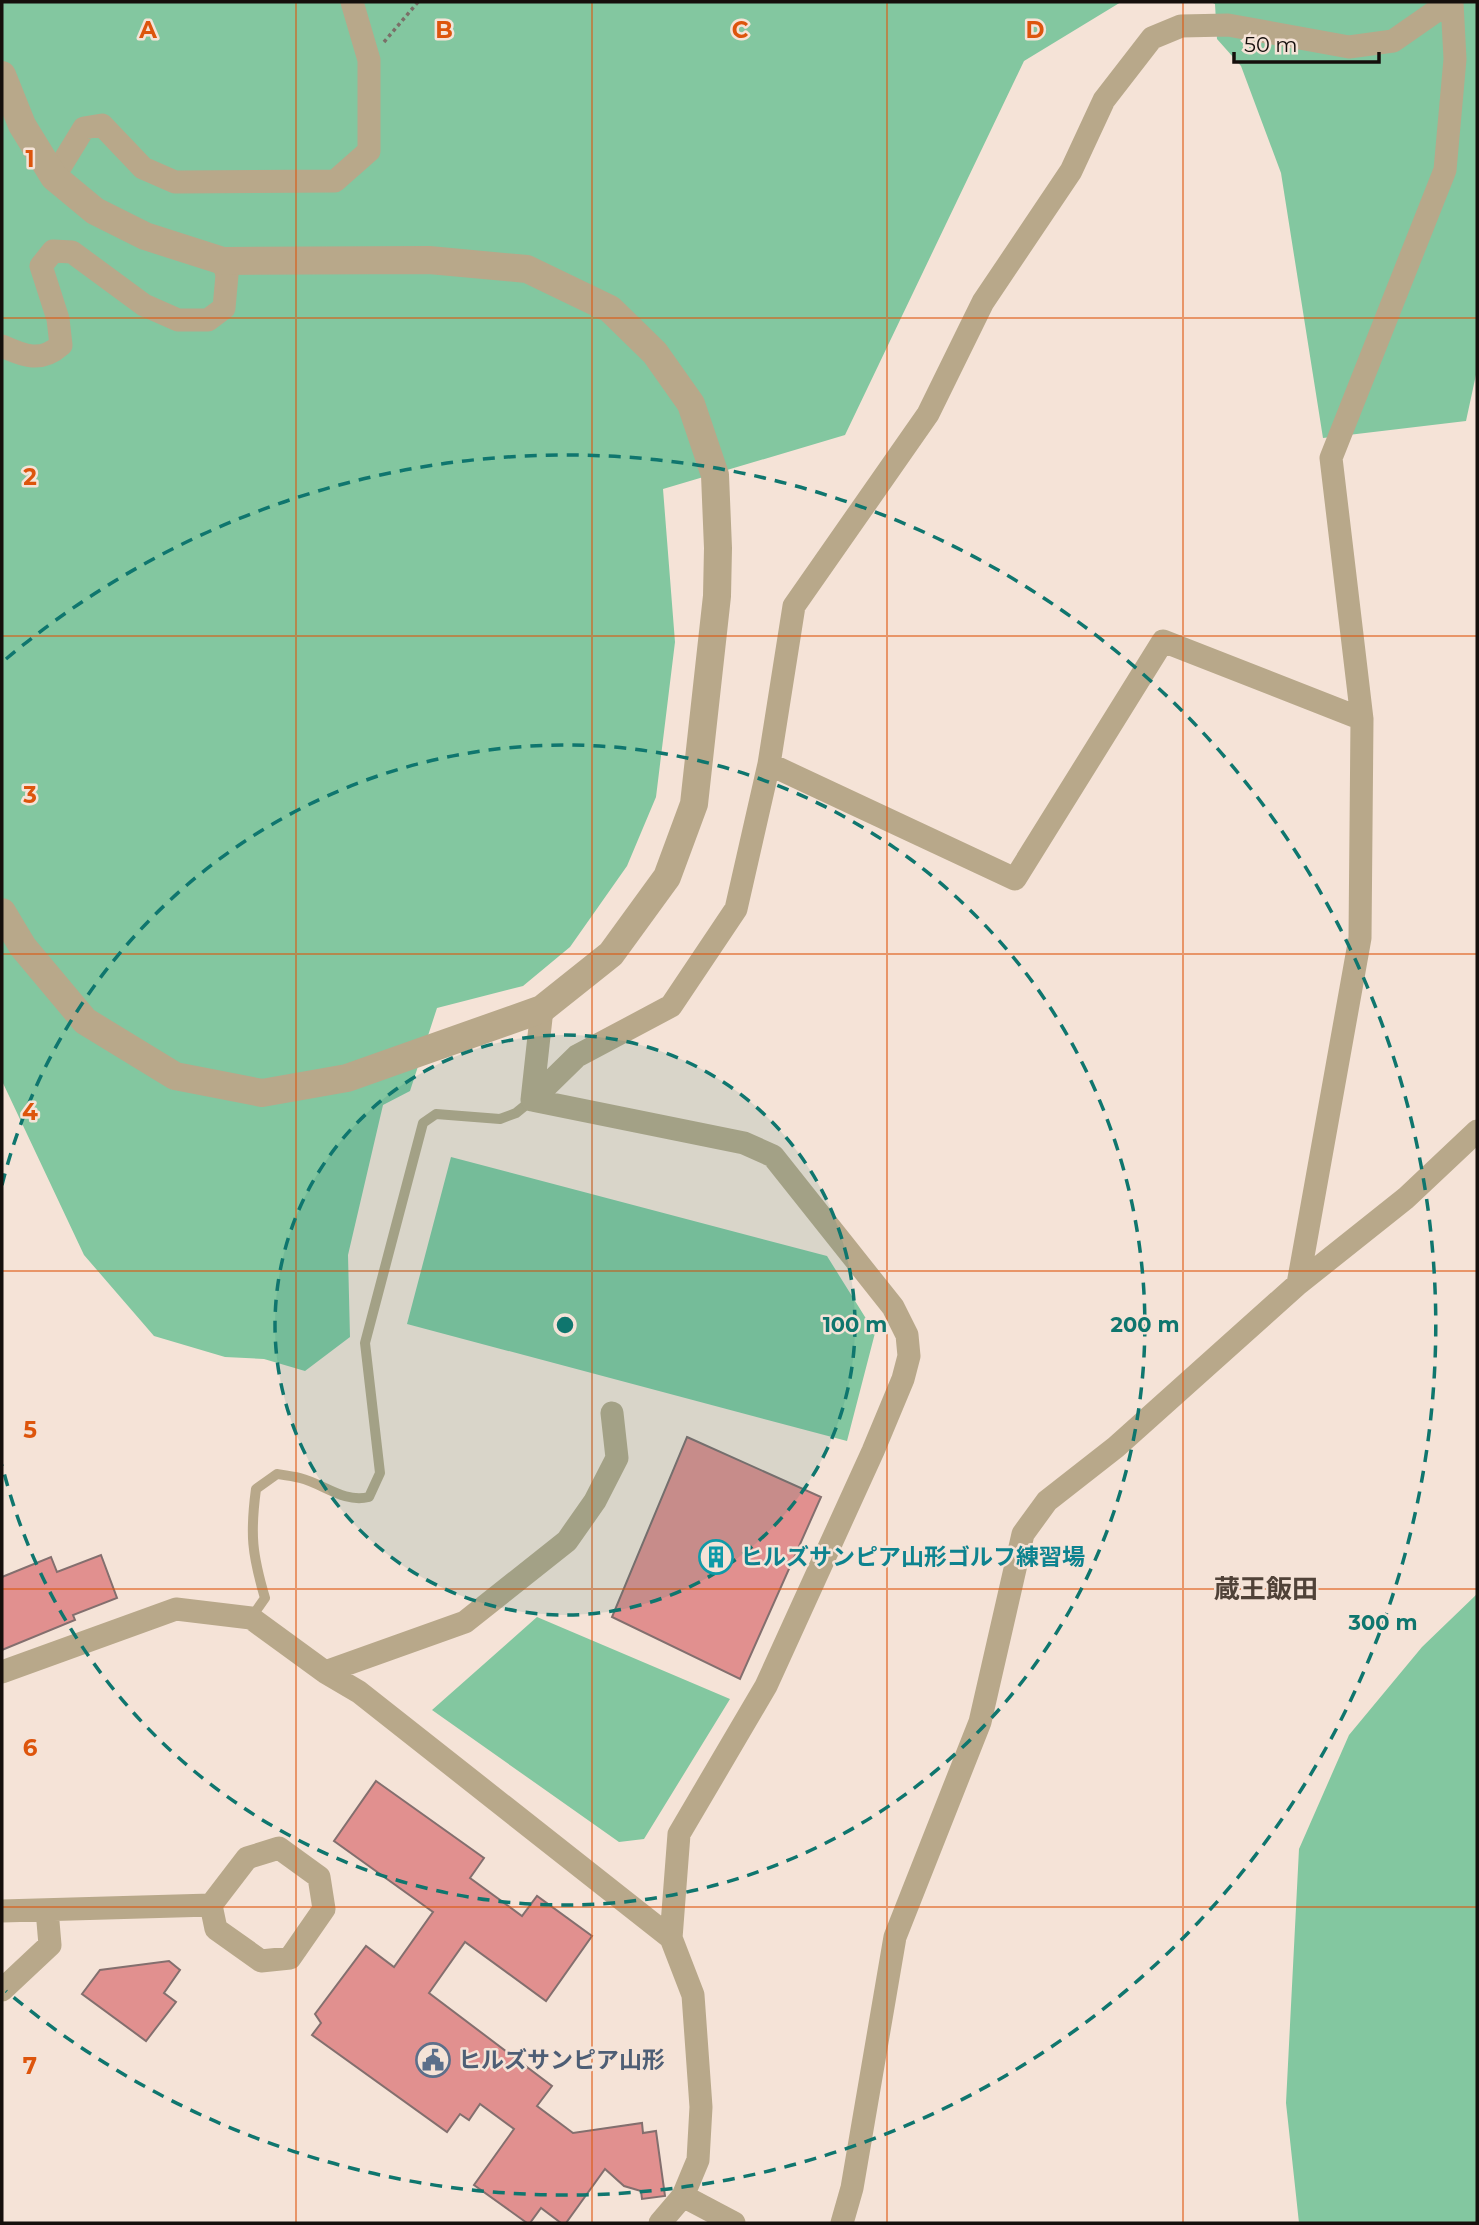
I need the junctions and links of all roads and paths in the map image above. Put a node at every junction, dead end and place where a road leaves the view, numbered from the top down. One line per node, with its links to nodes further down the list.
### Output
1 (352, 2): 4 (street)
2 (418, 2): 4 (path)
3 (1450, 2): 9 (street); 10 (street)
4 (369, 60): 6 (street)
5 (2, 75): 6 (street)
6 (54, 177): 7 (street)
7 (223, 261): 8 (street); 12 (street)
8 (2, 346)
9 (1362, 719): 10 (street); 15 (street)
10 (769, 764): 13 (street)
11 (2, 912): 12 (street)
12 (542, 1009): 13 (street)
13 (532, 1100): 17 (lane); 23 (street)
14 (1477, 1131): 15 (street)
15 (1298, 1284): 28 (street)
16 (612, 1413): 19 (street)
17 (251, 1618): 18 (street); 19 (street)
18 (2, 1672)
19 (325, 1672): 23 (street)
20 (211, 1905): 20 (street); 21 (street)
21 (47, 1910): 22 (street); 24 (street)
22 (2, 1911)
23 (671, 1938): 25 (street)
24 (2, 1990)
25 (683, 2196): 26 (street); 27 (street)
26 (660, 2223)
27 (734, 2223)
28 (842, 2223)

